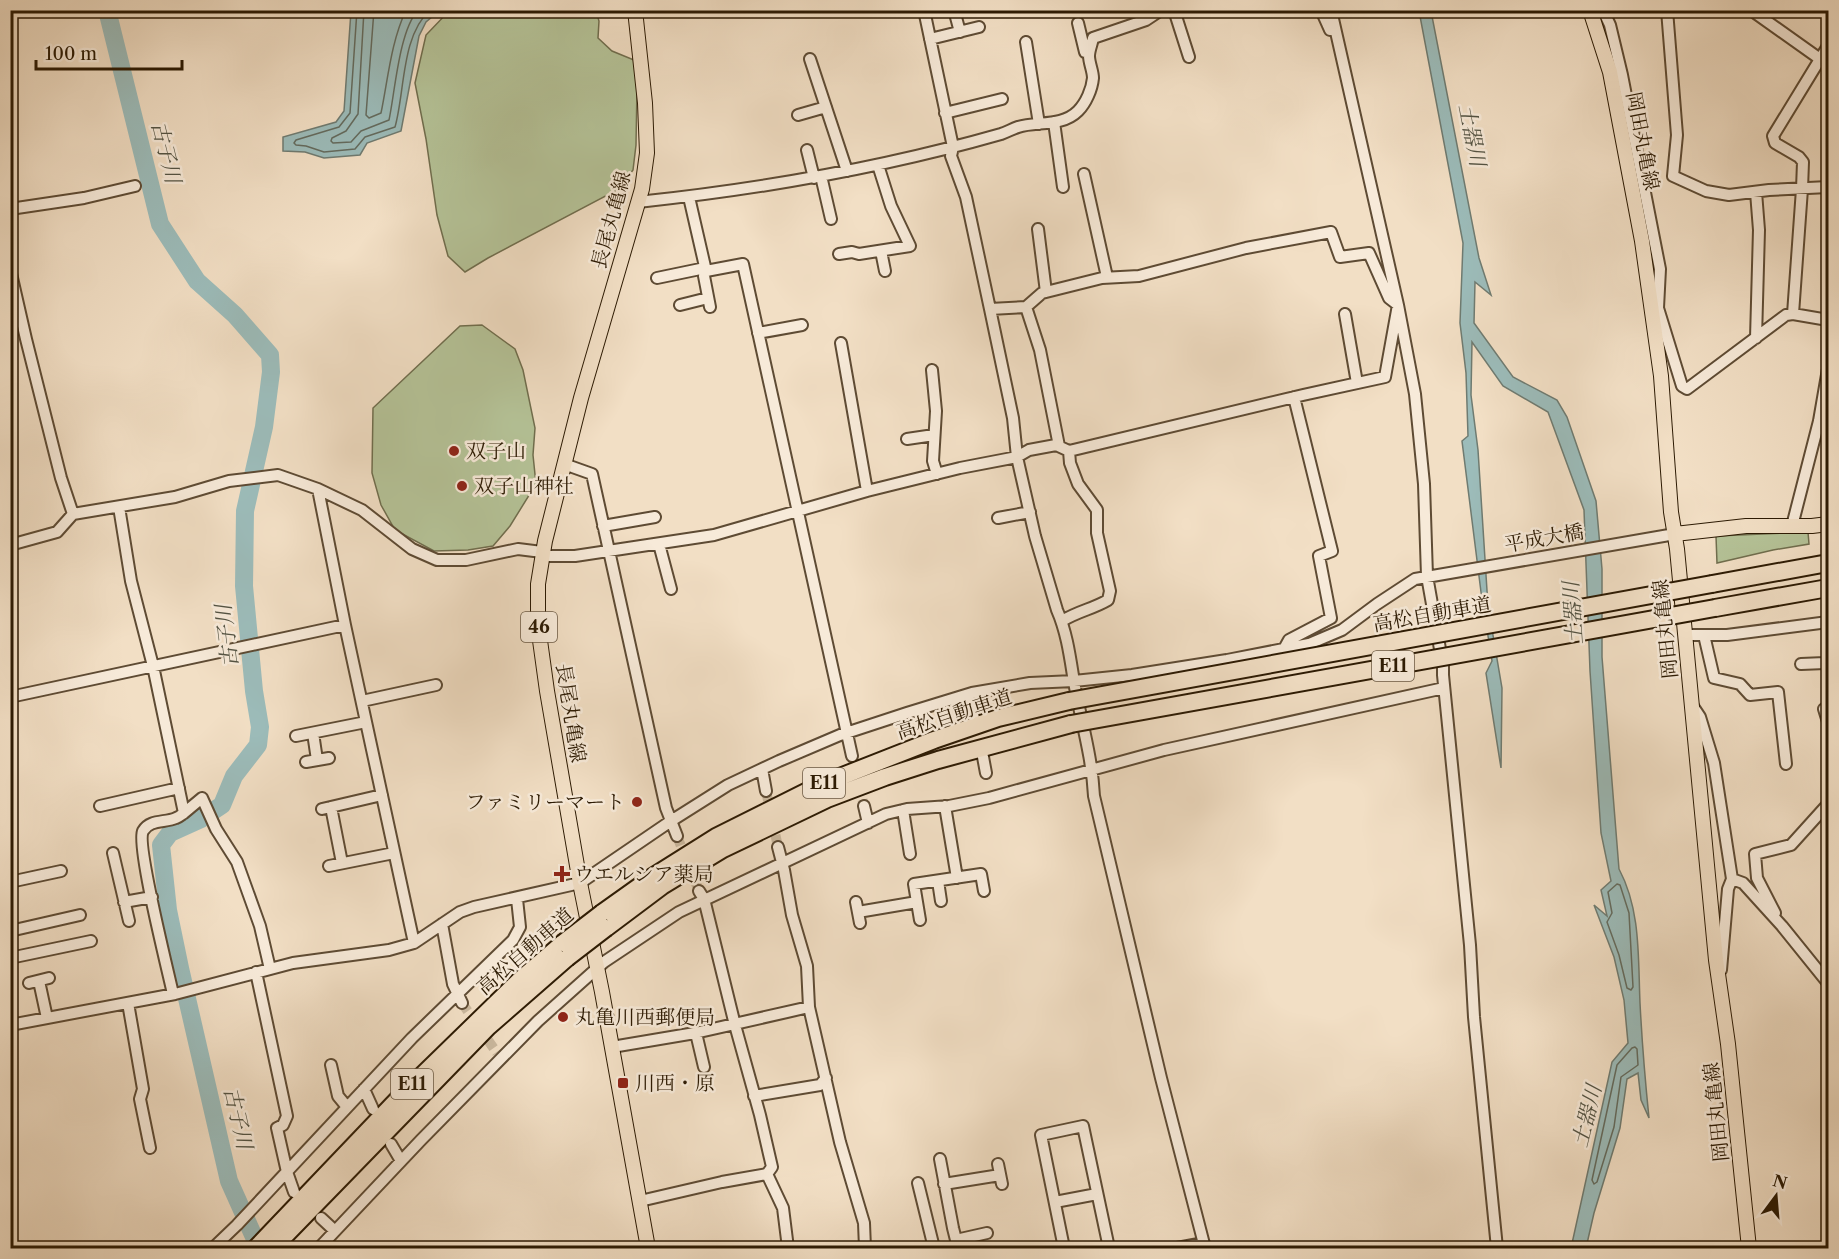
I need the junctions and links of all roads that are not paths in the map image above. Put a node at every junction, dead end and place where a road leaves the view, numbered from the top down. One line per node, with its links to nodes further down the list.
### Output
1 (635, 10): 41 (main road, 長尾丸亀線 / 46)
2 (924, 10): 16 (street)
3 (954, 10): 15 (street)
4 (1161, 10): 19 (street)
5 (1174, 10): 20 (street)
6 (1321, 10): 14 (street)
7 (1331, 10): 14 (street)
8 (1590, 10): 57 (main road, 岡田丸亀線)
9 (1603, 10): 57 (street)
10 (1667, 10): 39 (street)
11 (1751, 10): 22 (street)
12 (1078, 23): 19 (street)
13 (979, 27): 15 (street)
14 (1335, 30): 55 (street)
15 (960, 32): 16 (street)
16 (930, 39): 25 (street)
17 (1026, 42): 28 (street)
18 (1828, 46): 22 (street)
19 (1089, 53): 27 (street)
20 (1189, 57)
21 (810, 58): 24 (street)
22 (1820, 59): 38 (street)
23 (1002, 99): 25 (street)
24 (826, 107): 26 (street); 32 (street)
25 (945, 113): 29 (street)
26 (798, 115)
27 (1054, 122): 28 (street); 36 (street)
28 (1039, 124): 29 (street)
29 (952, 147): 31 (street); 58 (street)
30 (807, 150): 34 (street)
31 (878, 165): 32 (street); 45 (street)
32 (847, 171): 34 (street)
33 (1084, 174): 50 (street)
34 (817, 177): 40 (street); 43 (street)
35 (135, 186): 42 (street)
36 (1063, 187)
37 (1828, 187): 38 (street)
38 (1802, 189): 39 (street); 60 (street)
39 (1756, 192): 64 (street)
40 (688, 197): 41 (street); 48 (street)
41 (638, 202): 74 (main road, 長尾丸亀線 / 46)
42 (10, 209)
43 (831, 219)
44 (1038, 229): 53 (street)
45 (881, 251): 46 (street); 49 (street)
46 (839, 254)
47 (10, 269): 52 (street)
48 (705, 270): 51 (street); 54 (street); 63 (street)
49 (885, 271)
50 (1107, 277): 53 (street); 55 (street)
51 (657, 278)
52 (12, 287): 81 (street)
53 (1046, 292): 56 (street)
54 (680, 305)
55 (1398, 305): 68 (street); 93 (street)
56 (1026, 306): 58 (street); 72 (street)
57 (1655, 308): 64 (street); 87 (main road, 岡田丸亀線)
58 (990, 309): 73 (street)
59 (1345, 314): 68 (street)
60 (1793, 314): 61 (street); 64 (street)
61 (1828, 320)
62 (802, 325): 63 (street)
63 (758, 333): 79 (street)
64 (1756, 338)
65 (841, 343): 77 (street)
66 (1828, 369): 86 (street)
67 (932, 370): 70 (street)
68 (1357, 383): 69 (street)
69 (1294, 397): 72 (street); 101 (street)
70 (934, 435): 71 (street); 75 (street)
71 (907, 439)
72 (1064, 448): 73 (street); 96 (street)
73 (1017, 457): 75 (street); 80 (street)
74 (564, 464): 85 (street); 90 (main road, 長尾丸亀線 / 46)
75 (938, 474): 77 (street)
76 (318, 489): 78 (street); 90 (street); 98 (street)
77 (867, 491): 79 (street)
78 (119, 507): 81 (street); 104 (street)
79 (797, 510): 88 (street); 117 (street)
80 (1030, 512): 83 (street); 96 (street)
81 (73, 514): 89 (street)
82 (655, 517): 85 (street)
83 (998, 518)
84 (1828, 524): 86 (main road)
85 (603, 526): 91 (street)
86 (1792, 526): 87 (main road)
87 (1675, 534): 93 (street, 平成大橋); 99 (main road, 岡田丸亀線)
88 (659, 544): 91 (street); 95 (street)
89 (10, 545)
90 (542, 552): 91 (street); 150 (main road, 長尾丸亀線 / 46)
91 (609, 552): 135 (street)
92 (1828, 563): 162 (highway, 高松自動車道 / E11, bridge)
93 (1431, 576): 101 (street, 平成大橋); 107 (street)
94 (1828, 588): 162 (highway, 高松自動車道 / E11, bridge)
95 (671, 589)
96 (1062, 621): 105 (street)
97 (1828, 622): 100 (street)
98 (345, 625): 104 (street); 110 (street)
99 (1686, 635): 100 (street); 111 (main road, 岡田丸亀線)
100 (1704, 635): 122 (street)
101 (1284, 649): 105 (street, 平成大橋)
102 (1828, 661): 103 (street)
103 (1800, 664)
104 (153, 666): 109 (street); 126 (street)
105 (1074, 681): 108 (street, 平成大橋); 124 (street)
106 (436, 685): 110 (street)
107 (1444, 688): 124 (street); 220 (street)
108 (968, 694): 113 (street); 117 (street, 平成大橋)
109 (10, 697)
110 (362, 701): 114 (street)
111 (1692, 705): 147 (street); 174 (main road, 岡田丸亀線)
112 (1828, 706): 115 (street)
113 (974, 718)
114 (366, 722): 116 (street); 128 (street)
115 (1828, 722)
116 (313, 733): 118 (street); 121 (street)
117 (846, 733): 119 (street); 123 (street, 平成大橋)
118 (296, 736)
119 (852, 756)
120 (983, 757): 125 (street)
121 (329, 758)
122 (1786, 764)
123 (762, 769): 127 (street); 135 (street, 平成大橋)
124 (1093, 770): 132 (street); 209 (street)
125 (986, 773)
126 (179, 789): 130 (street); 134 (street)
127 (766, 791)
128 (382, 795): 140 (street); 142 (street)
129 (1828, 804): 164 (street)
130 (100, 806)
131 (864, 806): 136 (street)
132 (945, 806): 133 (street); 146 (street)
133 (903, 810): 136 (street); 141 (street)
134 (184, 813): 153 (street); 169 (street)
135 (671, 821): 137 (street); 150 (street, 平成大橋)
136 (868, 823): 143 (street)
137 (677, 836)
138 (778, 847): 143 (street)
139 (113, 853): 156 (street)
140 (394, 853): 142 (street); 167 (street)
141 (910, 854)
142 (342, 863): 144 (street)
143 (783, 863): 152 (street); 178 (street)
144 (329, 866)
145 (61, 871): 149 (street)
146 (957, 878): 148 (street); 151 (street)
147 (1732, 879): 164 (street); 174 (street)
148 (938, 881): 155 (street); 157 (street)
149 (10, 882)
150 (580, 883): 154 (street); 170 (main road, 長尾丸亀線 / 46)
151 (984, 891)
152 (702, 895): 170 (street); 181 (street)
153 (152, 897): 156 (street); 175 (street)
154 (517, 899): 163 (street); 176 (street)
155 (941, 901)
156 (124, 902): 161 (street)
157 (917, 902): 158 (street); 160 (street)
158 (858, 912)
159 (80, 915): 165 (street)
160 (920, 920)
161 (129, 921)
162 (604, 921): 207 (highway, 高松自動車道 / E11, bridge)
163 (442, 924): 167 (street); 176 (street)
164 (1782, 926): 173 (street)
165 (10, 931)
166 (91, 941): 168 (street)
167 (414, 943): 169 (street)
168 (10, 958)
169 (270, 969): 171 (street)
170 (597, 969): 183 (main road, 長尾丸亀線 / 46); 194 (street)
171 (256, 972): 175 (street); 195 (street)
172 (39, 981): 179 (street)
173 (1828, 983)
174 (1720, 986): 221 (main road, 岡田丸亀線)
175 (174, 994): 177 (street)
176 (460, 998): 187 (street)
177 (128, 1003): 179 (street); 192 (street)
178 (809, 1007): 181 (street); 186 (street)
179 (47, 1018): 180 (street)
180 (10, 1025)
181 (735, 1025): 182 (street); 188 (street)
182 (696, 1033): 183 (street); 185 (street)
183 (612, 1047): 202 (main road, 長尾丸亀線 / 46)
184 (331, 1065): 189 (street)
185 (704, 1067)
186 (826, 1078): 188 (street); 215 (street)
187 (364, 1089): 189 (street); 190 (street)
188 (754, 1096): 196 (street)
189 (347, 1107): 195 (street)
190 (373, 1109)
191 (391, 1144): 194 (street)
192 (150, 1148)
193 (940, 1159): 199 (street)
194 (400, 1161): 205 (street)
195 (287, 1172): 200 (street); 210 (street)
196 (767, 1174): 202 (street); 214 (street)
197 (1000, 1174): 199 (street)
198 (918, 1184): 216 (street)
199 (944, 1184): 208 (street)
200 (294, 1192)
201 (1097, 1194): 203 (street); 203 (street); 218 (street)
202 (639, 1201): 213 (main road, 長尾丸亀線 / 46)
203 (1055, 1202): 217 (street)
204 (321, 1218): 205 (street)
205 (335, 1231): 212 (street)
206 (987, 1233): 208 (street)
207 (274, 1242): 211 (highway, 高松自動車道 / E11)
208 (957, 1244)
209 (1204, 1246): 219 (street)
210 (213, 1248)
211 (256, 1248)
212 (319, 1248)
213 (648, 1248)
214 (788, 1248)
215 (865, 1248)
216 (934, 1248)
217 (1064, 1248)
218 (1109, 1248)
219 (1177, 1248)
220 (1497, 1248)
221 (1749, 1248)

